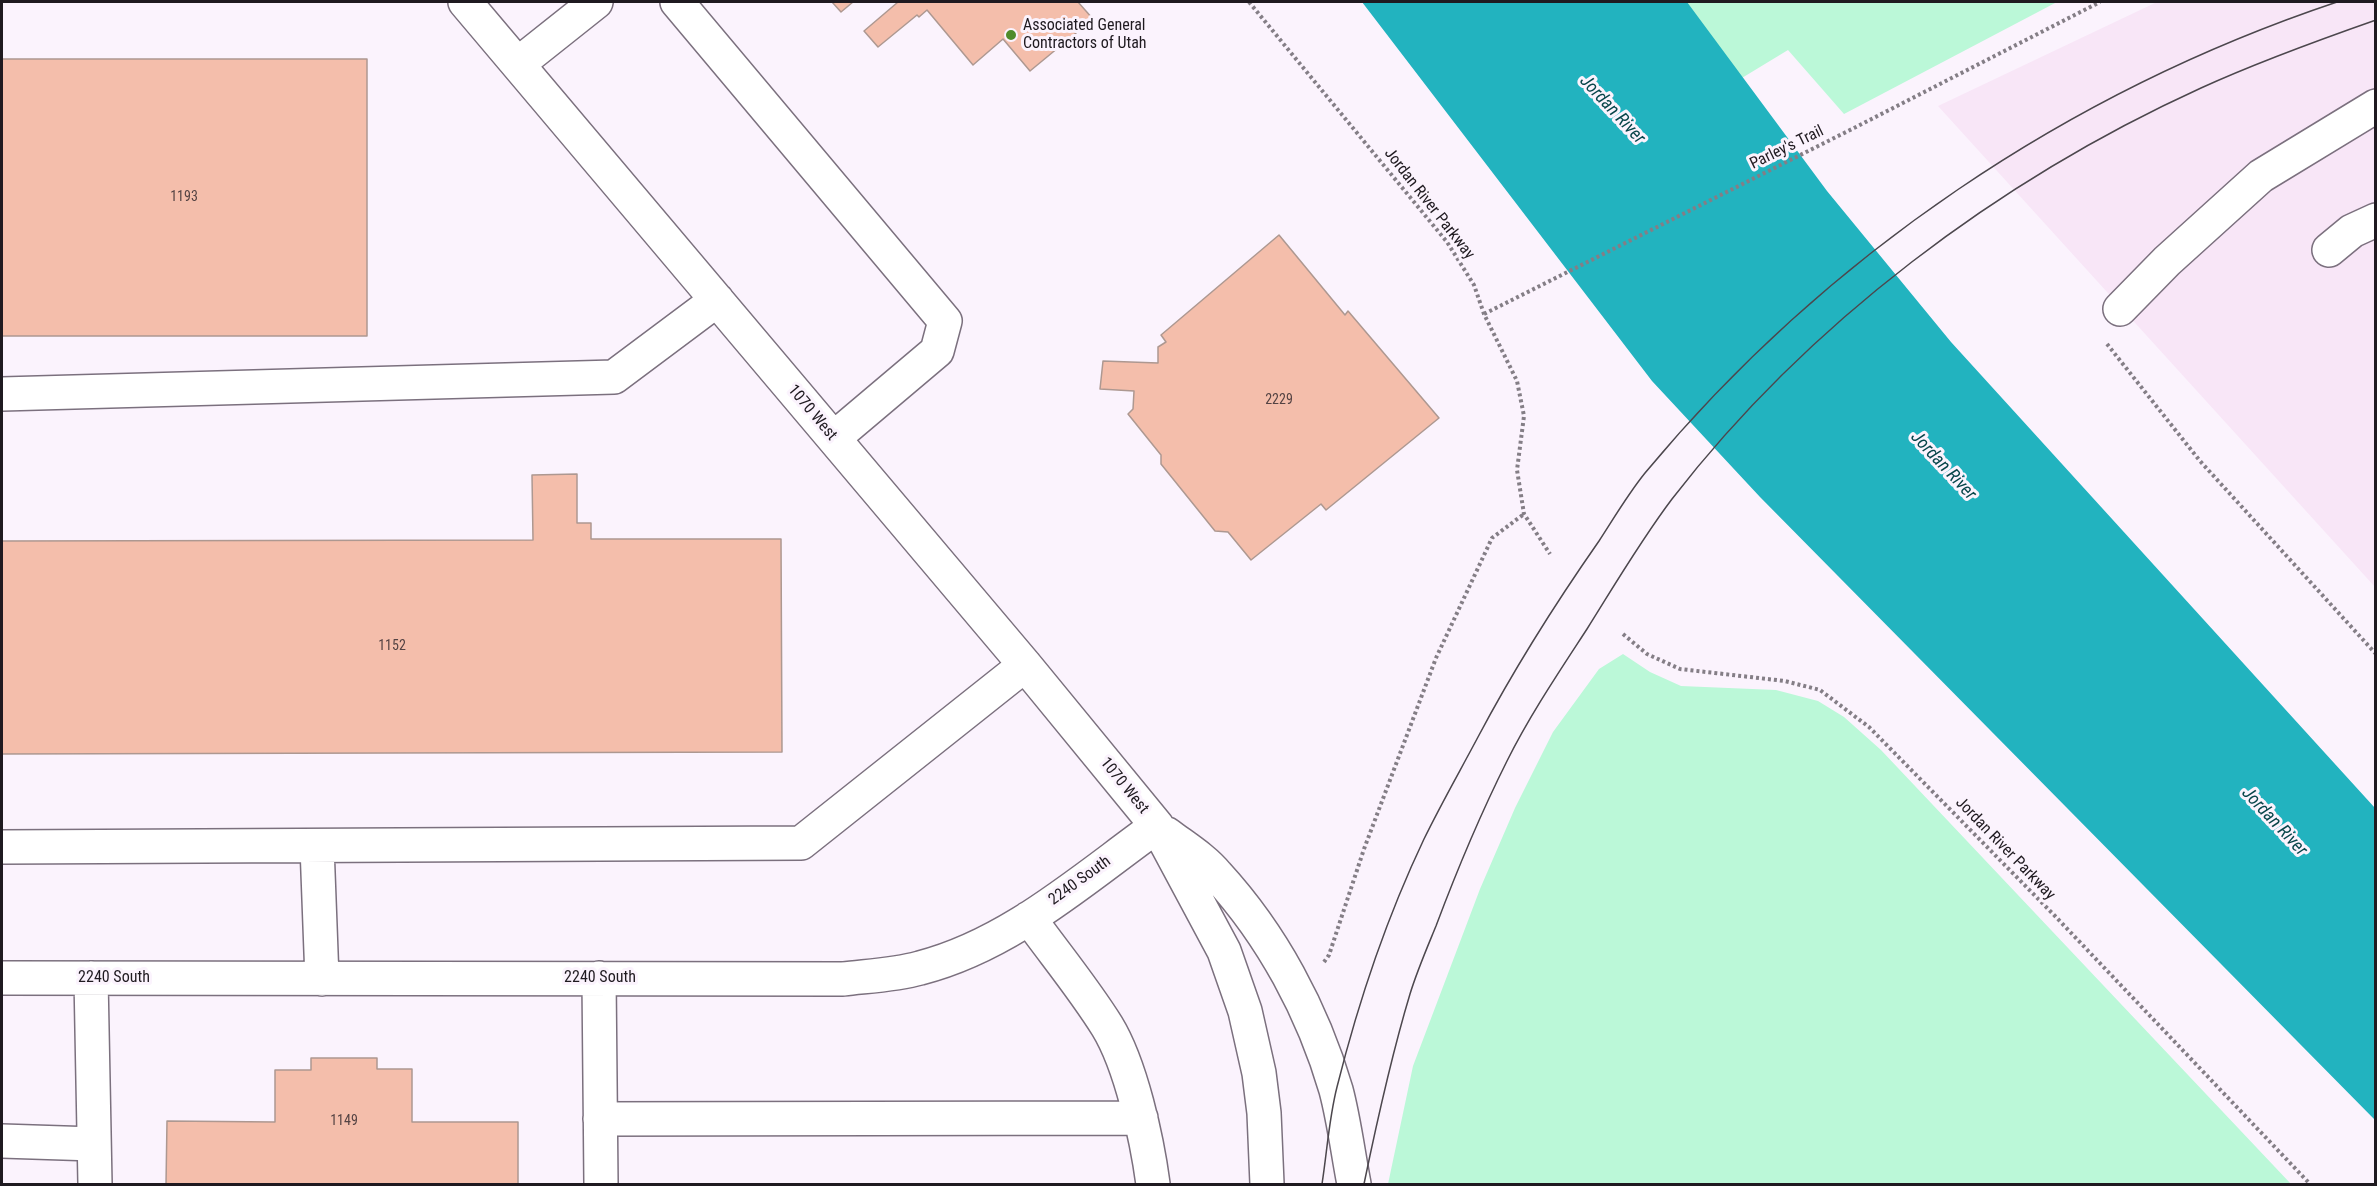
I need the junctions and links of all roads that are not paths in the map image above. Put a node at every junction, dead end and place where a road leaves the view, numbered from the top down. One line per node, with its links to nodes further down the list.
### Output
1 (465, 2): 4 (street, 1070 West)
2 (596, 2): 4 (street)
3 (677, 2): 11 (street)
4 (518, 64): 8 (street, 1070 West)
5 (2376, 106): 9 (street)
6 (2376, 220): 7 (street)
7 (2329, 250)
8 (717, 300): 10 (street); 11 (street, 1070 West)
9 (2120, 309)
10 (2, 394)
11 (834, 438): 12 (street, 1070 West)
12 (1026, 665): 13 (street, 1070 West); 14 (street)
13 (1156, 826): 16 (street, 2240 South); 28 (street, 1070 West); 29 (street, 1070 West)
14 (317, 846): 15 (street); 20 (street)
15 (2, 847)
16 (1029, 918): 19 (street, 2240 South); 21 (street)
17 (2, 978): 18 (street, 2240 South)
18 (91, 978): 20 (street, 2240 South); 24 (street)
19 (599, 978): 20 (street, 2240 South); 22 (street)
20 (322, 979)
21 (1140, 1118): 22 (street); 27 (street)
22 (600, 1119): 26 (street)
23 (2, 1141): 24 (street)
24 (94, 1144): 25 (street)
25 (95, 1185)
26 (600, 1185)
27 (1153, 1185)
28 (1267, 1185)
29 (1354, 1185)

